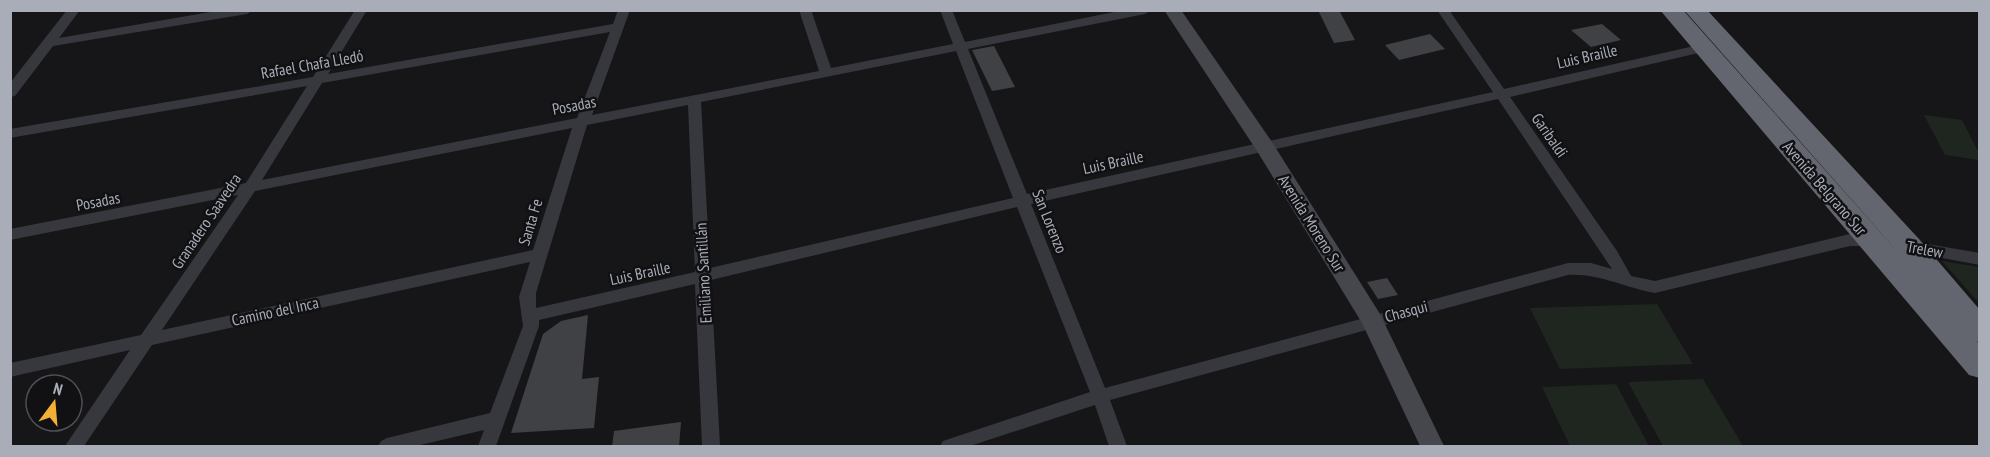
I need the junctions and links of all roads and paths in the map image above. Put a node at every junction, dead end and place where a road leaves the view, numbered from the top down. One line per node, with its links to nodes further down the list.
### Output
1 (74, 10): 13 (street)
2 (247, 10): 13 (street)
3 (361, 10): 17 (street, Granadero Saavedra)
4 (624, 10): 12 (street, Santa Fe)
5 (805, 10): 16 (street)
6 (946, 10): 14 (street, San Lorenzo)
7 (1145, 10): 14 (street, Posadas)
8 (1172, 10): 23 (street, Avenida Moreno Sur)
9 (1443, 10): 19 (street, Garibaldi)
10 (1671, 10): 15 (highway, Avenida Belgrano Sur)
11 (1695, 10): 28 (highway, Avenida Belgrano Sur)
12 (619, 27): 17 (street, Rafael Chafa Lledó); 21 (street, Santa Fe)
13 (50, 43): 18 (street)
14 (959, 47): 16 (street, Posadas); 25 (street, San Lorenzo)
15 (1703, 48): 19 (street, Luis Braille); 27 (highway, Avenida Belgrano Sur)
16 (826, 74): 20 (street, Posadas)
17 (320, 79): 22 (street, Rafael Chafa Lledó); 24 (street, Granadero Saavedra)
18 (10, 93)
19 (1501, 95): 23 (street, Luis Braille); 32 (street, Garibaldi)
20 (694, 99): 21 (street, Posadas); 31 (street, Emiliano Santillán)
21 (581, 120): 24 (street, Posadas); 29 (street, Santa Fe)
22 (10, 134)
23 (1265, 147): 25 (street, Luis Braille); 34 (street, Avenida Moreno Sur)
24 (250, 188): 26 (street, Posadas); 36 (street, Granadero Saavedra)
25 (1023, 200): 31 (street, Luis Braille); 39 (street, San Lorenzo)
26 (10, 235)
27 (1870, 240): 28 (street, Trelew); 32 (street, Chasqui); 37 (highway, Avenida Belgrano Sur)
28 (1908, 246): 30 (street, Trelew); 35 (highway, Avenida Belgrano Sur)
29 (539, 254): 33 (street, Santa Fe); 36 (street, Camino del Inca)
30 (1980, 259)
31 (704, 278): 33 (street, Luis Braille); 44 (street, Emiliano Santillán)
32 (1626, 281): 34 (street, Chasqui)
33 (531, 315): 40 (street, Santa Fe)
34 (1372, 320): 39 (street, Chasqui); 47 (street, Avenida Moreno Sur)
35 (1980, 330)
36 (149, 338): 38 (street, Camino del Inca); 41 (street, Granadero Saavedra)
37 (1980, 366)
38 (10, 370)
39 (1100, 396): 45 (street, Chasqui); 46 (street, San Lorenzo)
40 (497, 419): 42 (street); 43 (street, Santa Fe)
41 (74, 447)
42 (387, 447)
43 (487, 447)
44 (711, 447)
45 (949, 447)
46 (1118, 447)
47 (1432, 447)

